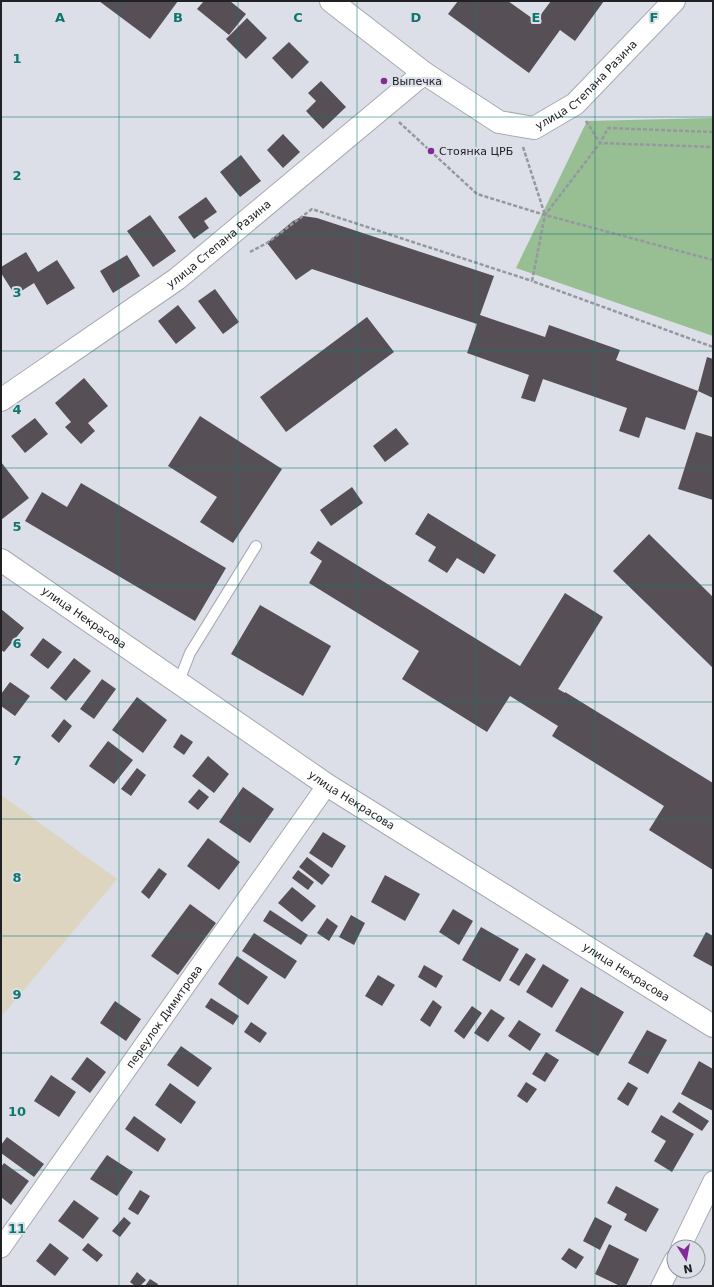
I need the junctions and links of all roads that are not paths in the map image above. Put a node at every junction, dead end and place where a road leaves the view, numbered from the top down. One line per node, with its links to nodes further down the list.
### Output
1 (331, 1): 3 (street, улица Степана Разина)
2 (674, 1): 3 (street, улица Степана Разина)
3 (424, 73): 4 (street, улица Степана Разина)
4 (1, 400)
5 (256, 546): 7 (lane)
6 (1, 560): 7 (street, улица Некрасова)
7 (179, 682): 8 (street, улица Некрасова)
8 (327, 785): 9 (street, улица Некрасова); 12 (street, переулок Димитрова)
9 (713, 1026)
10 (713, 1181): 11 (street)
11 (684, 1239)
12 (1, 1248)
13 (666, 1276): 14 (street)
14 (661, 1286)

